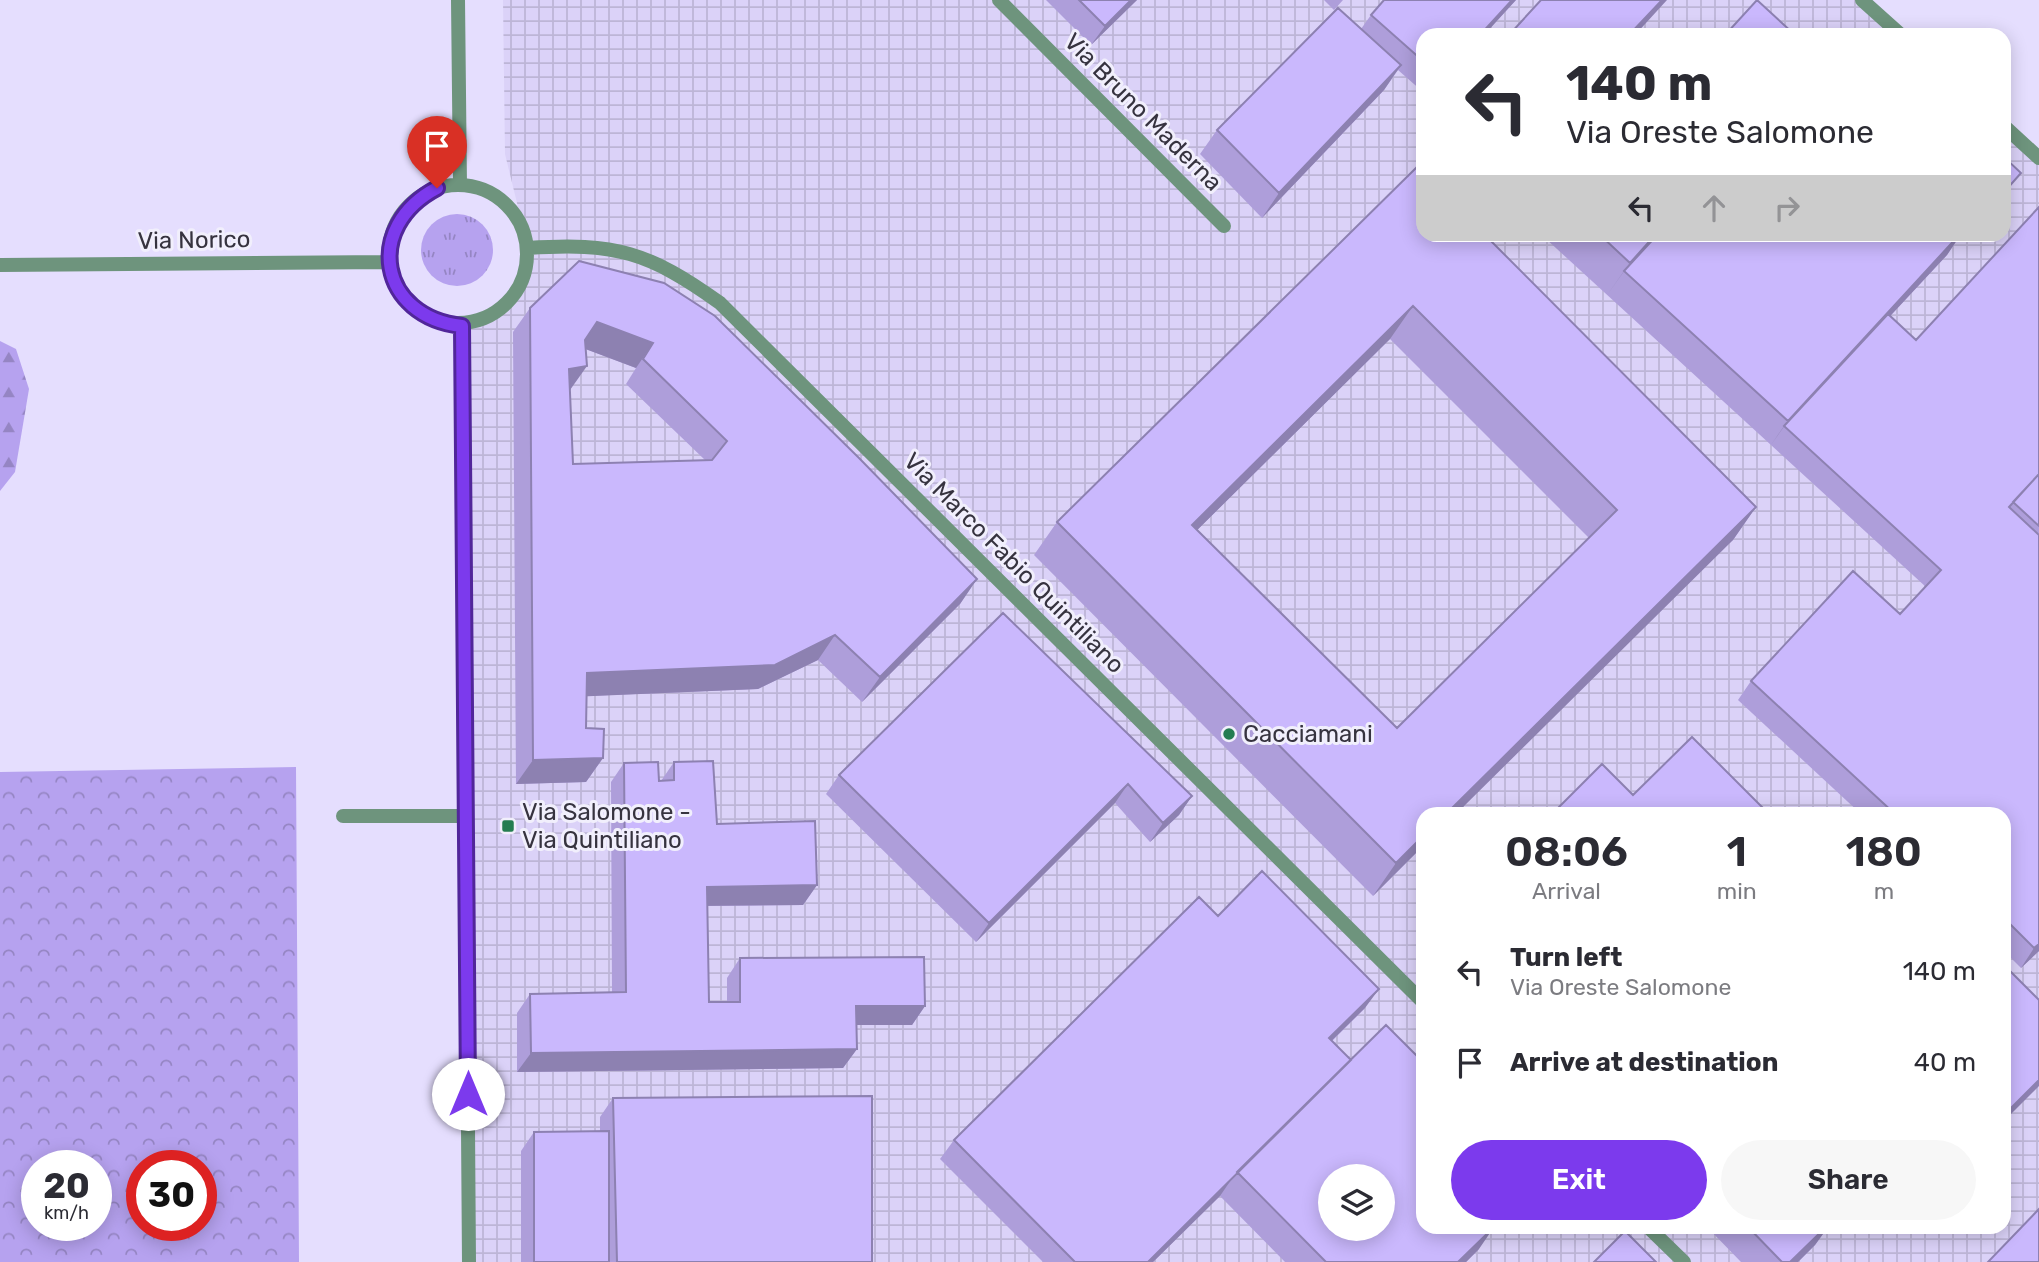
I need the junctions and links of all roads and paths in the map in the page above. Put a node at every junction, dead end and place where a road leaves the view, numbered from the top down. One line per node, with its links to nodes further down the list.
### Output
1 (458, 0): 7 (street)
2 (999, 0): 8 (street, Via Bruno Maderna)
3 (1862, 0): 4 (street)
4 (1893, 28)
5 (2011, 132): 6 (street)
6 (2039, 158)
7 (460, 185): 9 (street); 10 (street)
8 (1224, 226)
9 (528, 247): 12 (street); 15 (street, Via Marco Fabio Quintiliano)
10 (389, 262): 11 (street, Via Norico); 12 (street)
11 (0, 265)
12 (462, 326): 14 (street)
13 (343, 816): 14 (street)
14 (466, 816): 17 (street)
15 (1416, 995)
16 (1655, 1234): 18 (street)
17 (469, 1262)
18 (1684, 1262)

